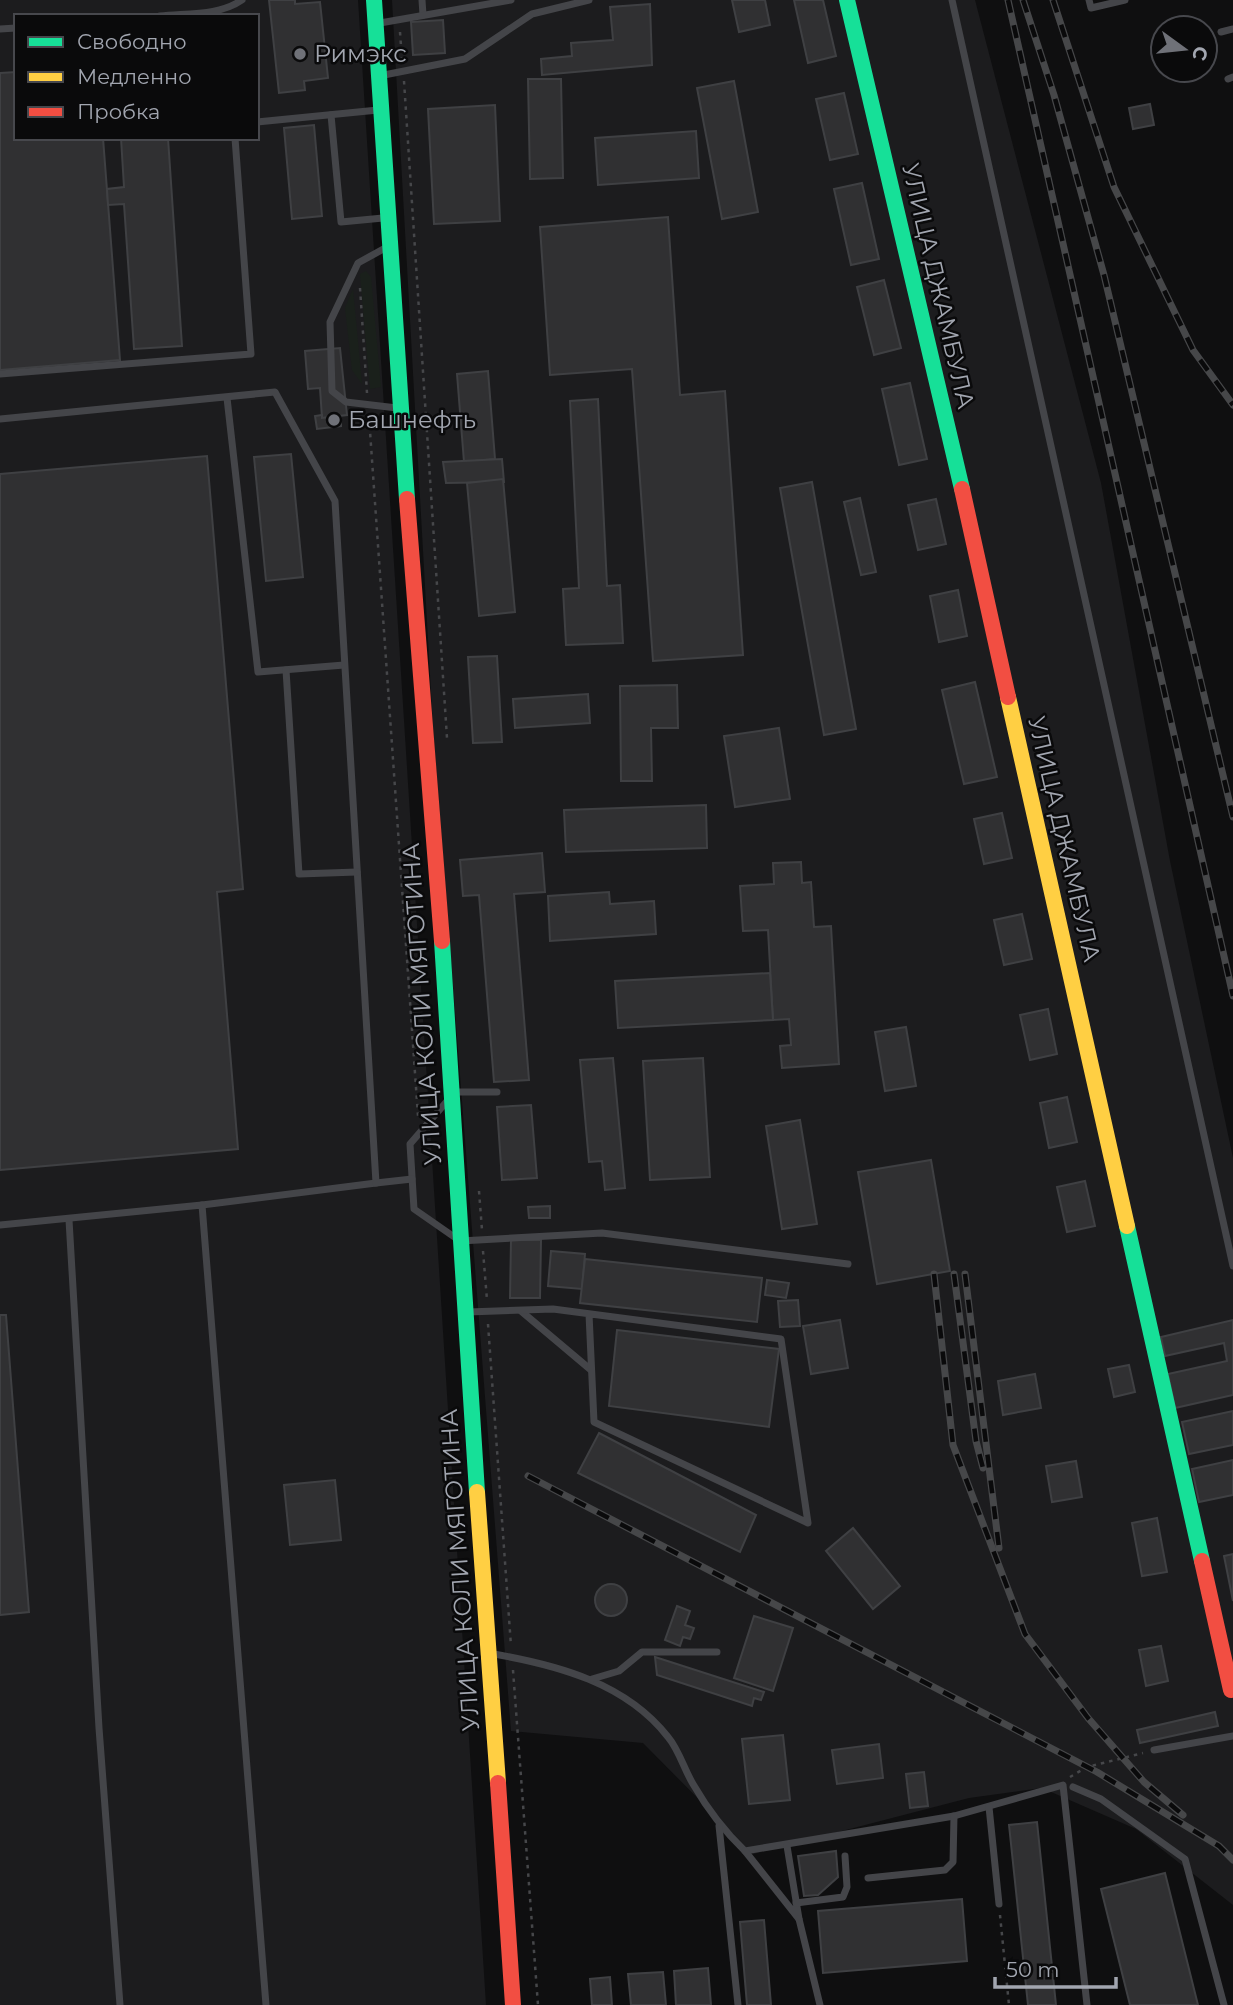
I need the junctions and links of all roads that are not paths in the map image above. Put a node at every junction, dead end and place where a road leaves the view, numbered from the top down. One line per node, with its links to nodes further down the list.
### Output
1 (242, 0): 10 (lane)
2 (374, 0): 12 (main road, УЛИЦА КОЛИ МЯГОТИНА)
3 (422, 0): 11 (lane)
4 (511, 0): 11 (lane)
5 (589, 0): 15 (lane)
6 (847, 0): 46 (main road, УЛИЦА ДЖАМБУЛА)
7 (952, 0): 38 (lane)
8 (1089, 0): 9 (lane)
9 (1125, 0)
10 (181, 14)
11 (424, 15): 12 (lane)
12 (376, 24): 15 (main road, УЛИЦА КОЛИ МЯГОТИНА)
13 (1233, 29): 14 (lane)
14 (1221, 32)
15 (380, 76): 16 (main road, УЛИЦА КОЛИ МЯГОТИНА)
16 (382, 110): 17 (lane); 20 (main road, УЛИЦА КОЛИ МЯГОТИНА)
17 (331, 114): 18 (lane); 20 (lane)
18 (259, 122)
19 (235, 140): 22 (lane)
20 (388, 218): 21 (main road, УЛИЦА КОЛИ МЯГОТИНА)
21 (390, 244): 24 (main road, УЛИЦА КОЛИ МЯГОТИНА); 24 (lane)
22 (0, 374)
23 (227, 398): 25 (lane); 26 (lane); 27 (lane)
24 (401, 408): 30 (main road, УЛИЦА КОЛИ МЯГОТИНА)
25 (0, 419)
26 (345, 665): 27 (lane); 28 (lane)
27 (286, 670): 28 (lane)
28 (357, 872): 32 (lane)
29 (497, 1092): 30 (lane)
30 (454, 1093): 31 (lane); 36 (main road, УЛИЦА КОЛИ МЯГОТИНА)
31 (412, 1179): 32 (lane); 36 (lane)
32 (376, 1183): 33 (lane)
33 (202, 1205): 34 (lane); 61 (lane)
34 (69, 1220): 35 (lane); 60 (lane)
35 (0, 1225)
36 (460, 1241): 37 (lane); 40 (main road, УЛИЦА КОЛИ МЯГОТИНА)
37 (848, 1265)
38 (1233, 1266)
39 (521, 1310): 40 (lane); 41 (lane); 42 (lane)
40 (464, 1312): 44 (main road, УЛИЦА КОЛИ МЯГОТИНА)
41 (589, 1314): 42 (lane); 42 (lane)
42 (592, 1370)
43 (717, 1652): 45 (lane)
44 (489, 1653): 45 (lane); 62 (main road, УЛИЦА КОЛИ МЯГОТИНА)
45 (592, 1679): 52 (lane)
46 (1232, 1694)
47 (1233, 1736): 48 (lane)
48 (1154, 1750)
49 (1073, 1787): 66 (lane)
50 (989, 1807): 51 (lane); 58 (lane); 65 (lane)
51 (954, 1816): 53 (lane); 56 (lane)
52 (719, 1826): 54 (lane); 63 (lane)
53 (788, 1846): 54 (lane); 57 (lane)
54 (745, 1851): 59 (lane)
55 (845, 1856): 57 (lane)
56 (868, 1878)
57 (796, 1903): 59 (lane)
58 (999, 1904)
59 (799, 1919): 64 (lane)
60 (120, 2005)
61 (266, 2005)
62 (513, 2005)
63 (738, 2005)
64 (820, 2005)
65 (1087, 2005)
66 (1224, 2005)

